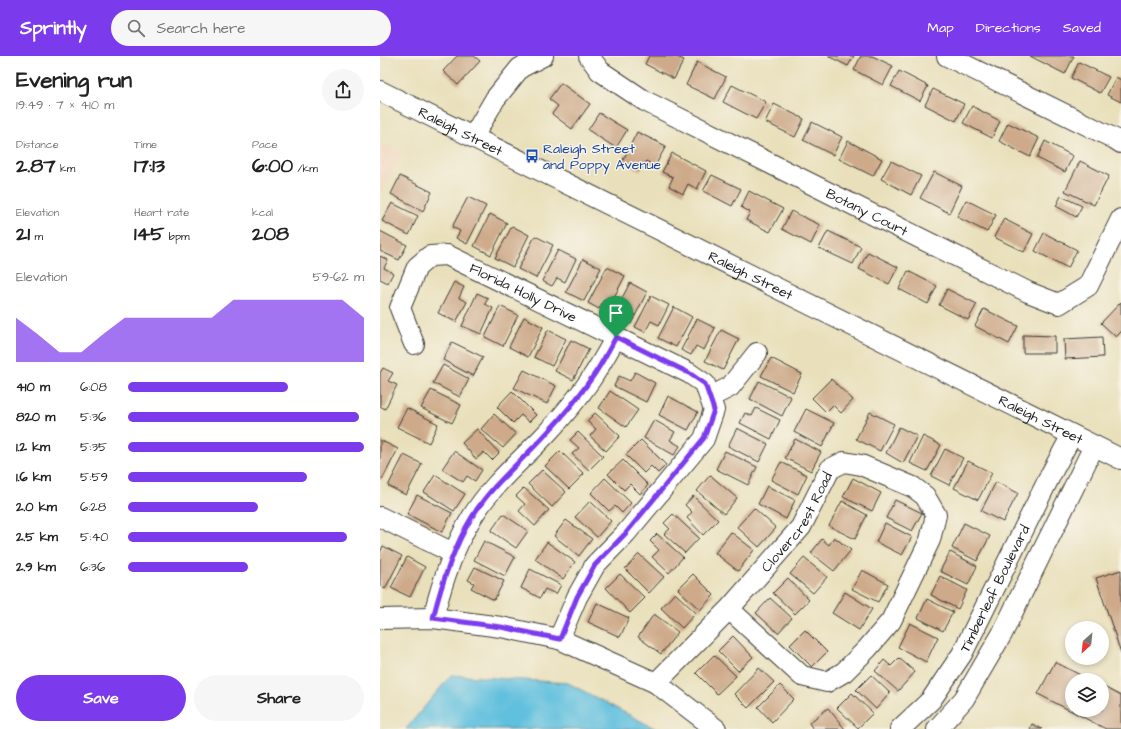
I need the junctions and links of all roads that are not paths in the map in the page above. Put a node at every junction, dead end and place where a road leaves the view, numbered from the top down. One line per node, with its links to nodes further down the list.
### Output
1 (543, 56): 5 (street)
2 (589, 56): 7 (street, Botany Court)
3 (947, 56): 6 (street)
4 (380, 91): 5 (street, Raleigh Street)
5 (473, 137): 12 (street, Raleigh Street)
6 (1121, 143)
7 (1121, 219)
8 (616, 337): 9 (street, Florida Holly Drive); 11 (street, Florida Holly Drive); 16 (street)
9 (414, 344)
10 (757, 353): 11 (street)
11 (710, 397): 20 (street, Florida Holly Drive)
12 (1072, 435): 13 (street, Raleigh Street); 23 (street, Timberleaf Boulevard)
13 (1094, 446): 14 (street, Raleigh Street); 24 (street, Timberleaf Boulevard)
14 (1121, 460)
15 (380, 517): 16 (street)
16 (453, 553): 18 (street)
17 (729, 609): 17 (street, Clovercrest Road); 21 (street, Clovercrest Road)
18 (433, 618): 19 (street); 20 (street)
19 (380, 619)
20 (560, 639): 21 (street)
21 (656, 683): 22 (street)
22 (716, 729)
23 (900, 729)
24 (937, 729)

